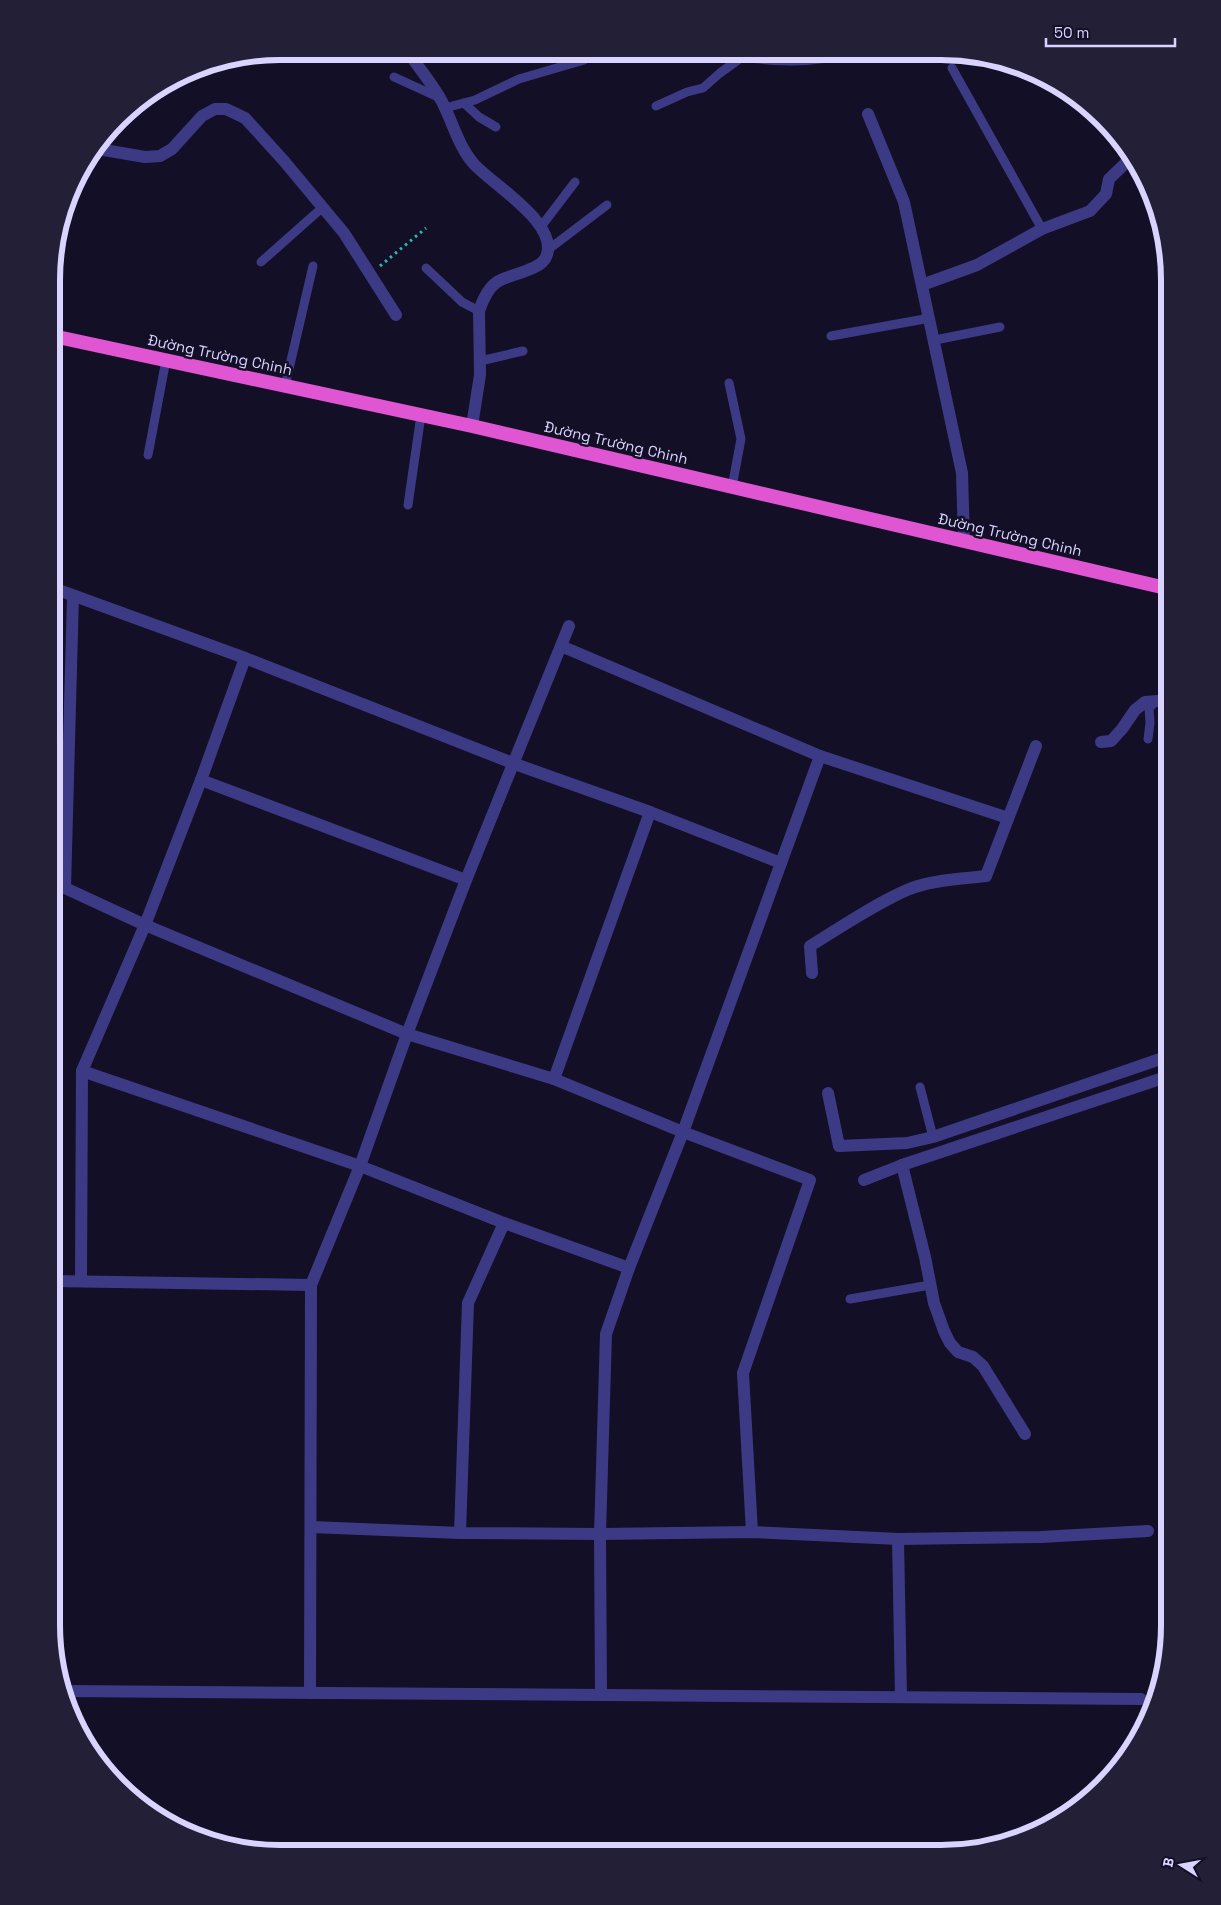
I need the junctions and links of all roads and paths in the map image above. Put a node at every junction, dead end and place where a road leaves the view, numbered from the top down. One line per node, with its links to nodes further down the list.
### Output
1 (413, 60): 8 (street)
2 (584, 60): 9 (lane)
3 (738, 60): 10 (lane)
4 (765, 60): 5 (lane)
5 (813, 60)
6 (952, 68): 20 (lane)
7 (394, 77): 8 (lane)
8 (443, 103): 9 (lane); 19 (street)
9 (464, 103): 12 (lane)
10 (656, 106)
11 (868, 114): 26 (street)
12 (496, 127)
13 (103, 150): 17 (street)
14 (1126, 162): 20 (street)
15 (575, 182): 19 (lane)
16 (608, 205): 21 (lane)
17 (323, 208): 22 (lane); 25 (street)
18 (426, 228): 25 (path)
19 (540, 228): 21 (street)
20 (1042, 229): 26 (street)
21 (549, 249): 27 (street)
22 (261, 262)
23 (313, 266): 38 (lane)
24 (426, 268): 27 (lane)
25 (370, 275): 28 (street)
26 (922, 285): 29 (street)
27 (480, 311): 36 (street)
28 (396, 315)
29 (930, 318): 31 (lane); 33 (street)
30 (1000, 327): 33 (lane)
31 (831, 336)
32 (60, 337): 35 (highway, Đường Trường Chinh)
33 (935, 340): 44 (street)
34 (523, 351): 36 (lane)
35 (166, 360): 38 (highway, Đường Trường Chinh); 41 (lane)
36 (480, 361): 40 (street)
37 (729, 383): 42 (lane)
38 (285, 386): 39 (highway, Đường Trường Chinh)
39 (421, 415): 40 (highway, Đường Trường Chinh); 43 (lane)
40 (472, 426): 42 (highway, Đường Trường Chinh)
41 (148, 455)
42 (732, 487): 44 (highway, Đường Trường Chinh)
43 (408, 505)
44 (964, 541): 45 (highway, Đường Trường Chinh)
45 (1161, 587)
46 (60, 591): 47 (street)
47 (73, 596): 50 (street); 61 (street)
48 (569, 626): 49 (street)
49 (561, 646): 56 (street); 57 (street)
50 (245, 658): 57 (street); 58 (street)
51 (1156, 701): 52 (street); 53 (lane); 54 (street)
52 (1161, 701)
53 (1148, 739)
54 (1101, 742)
55 (1036, 746): 60 (street)
56 (820, 756): 60 (street); 62 (street)
57 (514, 764): 59 (street); 63 (street)
58 (201, 780): 63 (street); 65 (street)
59 (650, 812): 62 (street); 70 (street)
60 (1008, 818): 66 (street)
61 (60, 847)
62 (782, 863): 74 (street)
63 (466, 880): 67 (street)
64 (60, 887): 65 (street)
65 (145, 925): 67 (street); 69 (street)
66 (812, 973)
67 (407, 1034): 70 (street); 77 (street)
68 (1161, 1059): 75 (street)
69 (82, 1071): 77 (street); 82 (street)
70 (554, 1079): 74 (street)
71 (1161, 1079): 76 (street)
72 (920, 1087): 75 (lane)
73 (828, 1094): 75 (street)
74 (684, 1132): 80 (street); 89 (street)
75 (933, 1137)
76 (902, 1165): 78 (street); 84 (street)
77 (360, 1166): 79 (street); 83 (street)
78 (864, 1180)
79 (504, 1223): 80 (street); 90 (street)
80 (629, 1268): 91 (street)
81 (60, 1281): 82 (street)
82 (81, 1281): 83 (street)
83 (311, 1285): 87 (street)
84 (930, 1285): 85 (lane); 86 (street)
85 (850, 1299)
86 (1025, 1434)
87 (310, 1527): 90 (street); 94 (street)
88 (1148, 1531): 92 (street)
89 (752, 1532): 91 (street); 92 (street)
90 (460, 1533): 91 (street)
91 (600, 1534): 95 (street)
92 (898, 1538): 96 (street)
93 (71, 1691): 94 (street)
94 (310, 1693): 95 (street)
95 (601, 1695): 96 (street)
96 (901, 1697): 97 (street)
97 (1141, 1699)

